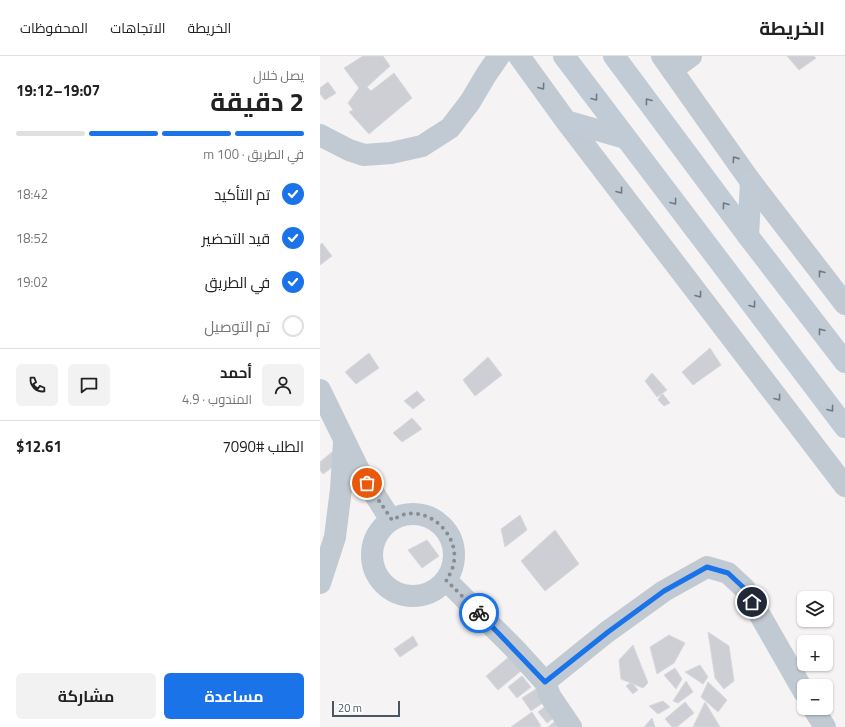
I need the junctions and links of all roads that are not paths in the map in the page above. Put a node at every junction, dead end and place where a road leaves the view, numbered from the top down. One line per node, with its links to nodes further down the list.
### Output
1 (499, 56): 8 (street)
2 (519, 56): 7 (street, one-way to 7)
3 (564, 56): 9 (main road, one-way to 9)
4 (614, 56): 11 (main road, one-way to 4)
5 (691, 56): 6 (street)
6 (667, 63): 10 (street, one-way to 6)
7 (566, 121): 9 (main road); 17 (street, one-way to 17)
8 (320, 135)
9 (625, 138): 15 (main road, one-way to 15)
10 (751, 182): 11 (main road); 12 (street, one-way to 10)
11 (748, 236): 13 (main road, one-way to 11)
12 (845, 304)
13 (845, 362)
14 (320, 390): 16 (street)
15 (845, 427)
16 (344, 441): 18 (street); 20 (street)
17 (845, 486)
18 (392, 520): 19 (street); 19 (street)
19 (446, 580): 22 (street)
20 (320, 583)
21 (797, 680): 22 (street)
22 (545, 682): 24 (street)
23 (817, 715): 25 (street)
24 (572, 727)
25 (825, 727)

